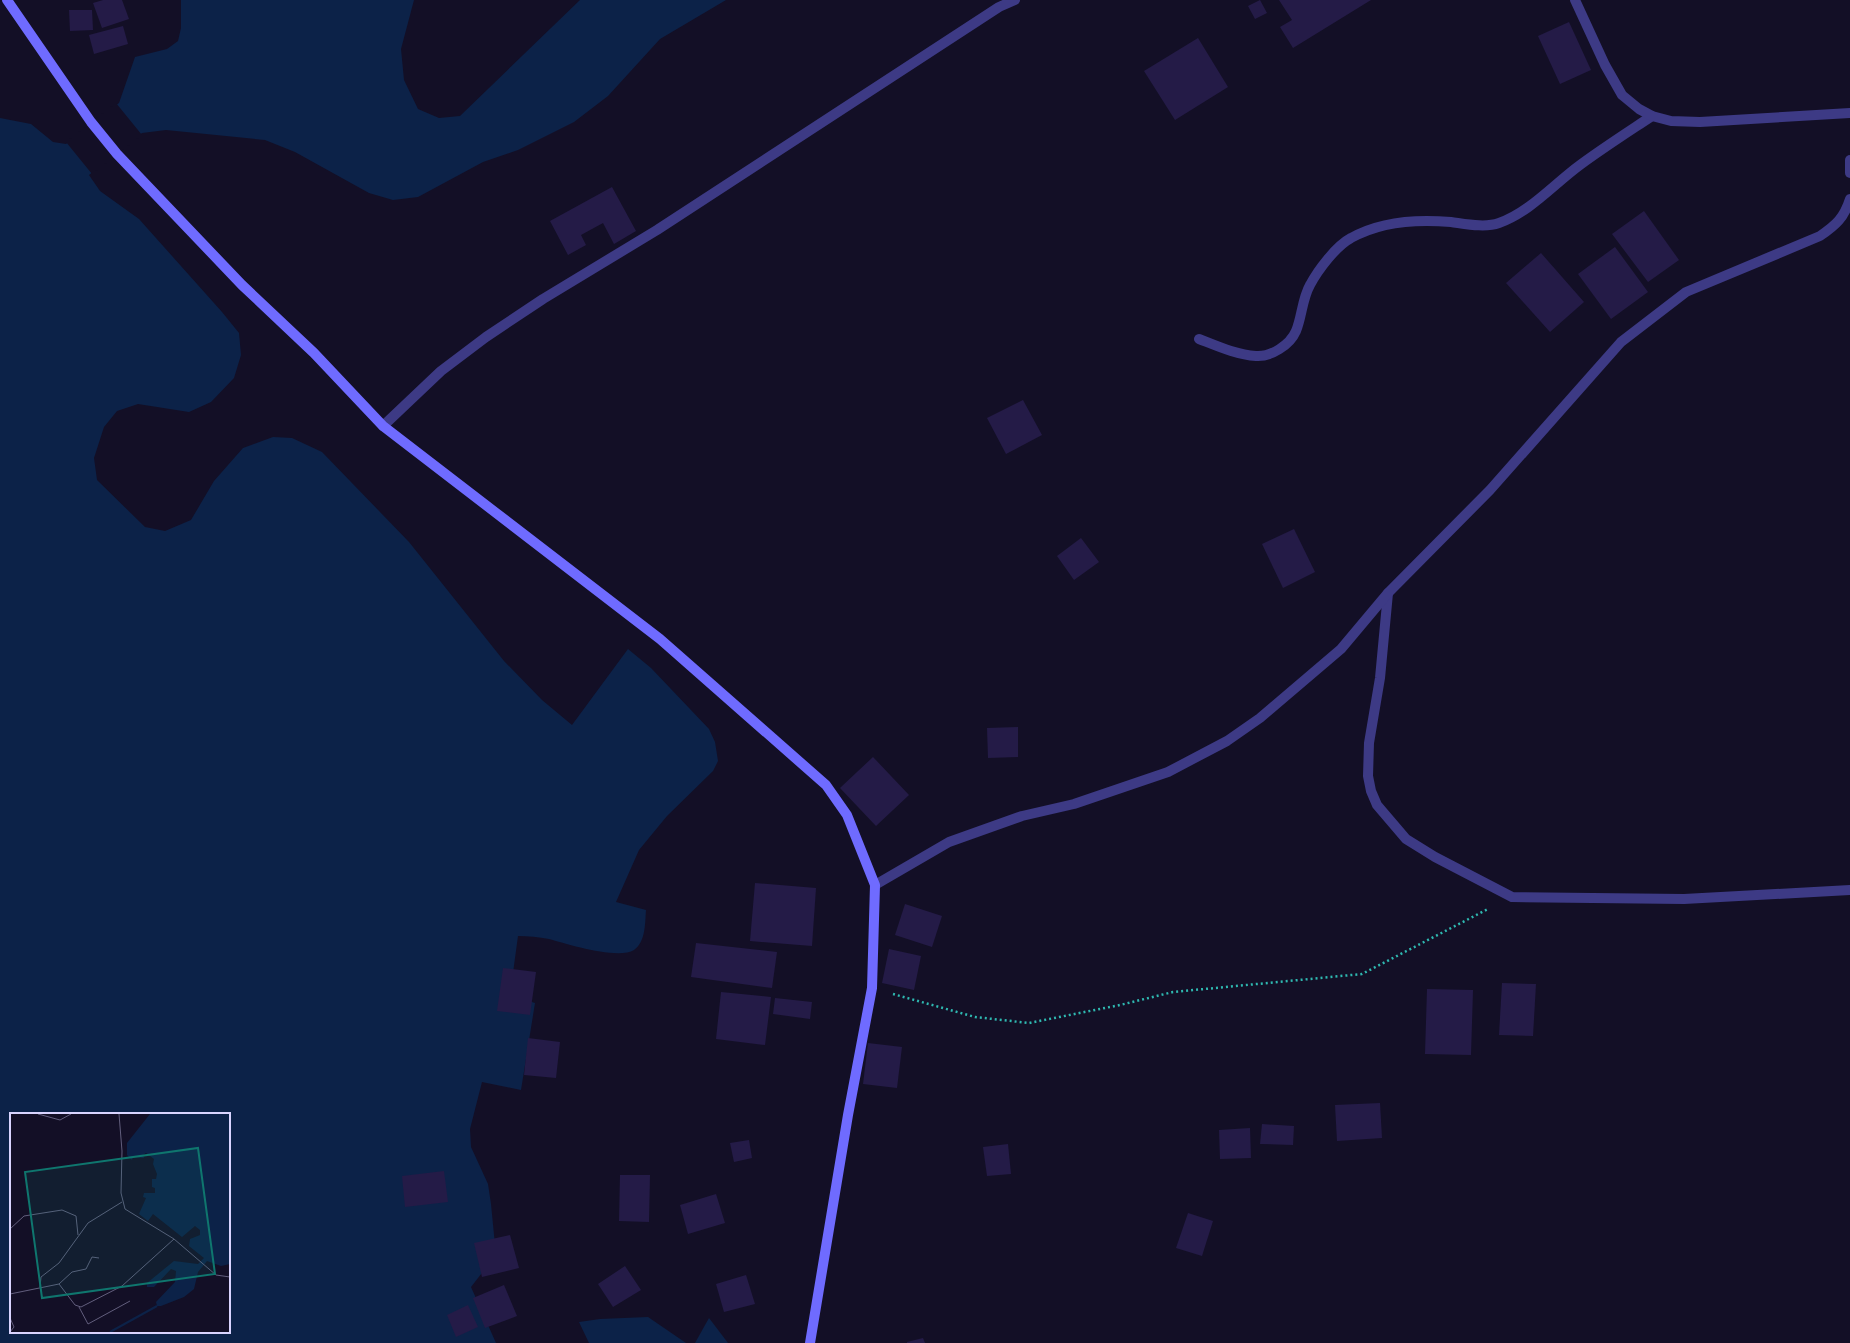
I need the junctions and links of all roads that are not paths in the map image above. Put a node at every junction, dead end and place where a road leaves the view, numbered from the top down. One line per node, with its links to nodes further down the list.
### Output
1 (6, 0): 10 (street)
2 (1015, 0): 10 (street)
3 (1575, 0): 5 (street)
4 (1850, 113): 5 (street)
5 (1652, 116): 9 (street)
6 (1850, 160): 7 (street)
7 (1850, 173)
8 (1850, 199): 11 (street)
9 (1199, 339)
10 (383, 426): 12 (street)
11 (1388, 593): 12 (street); 13 (street)
12 (875, 885): 14 (street)
13 (1850, 890)
14 (810, 1343)

